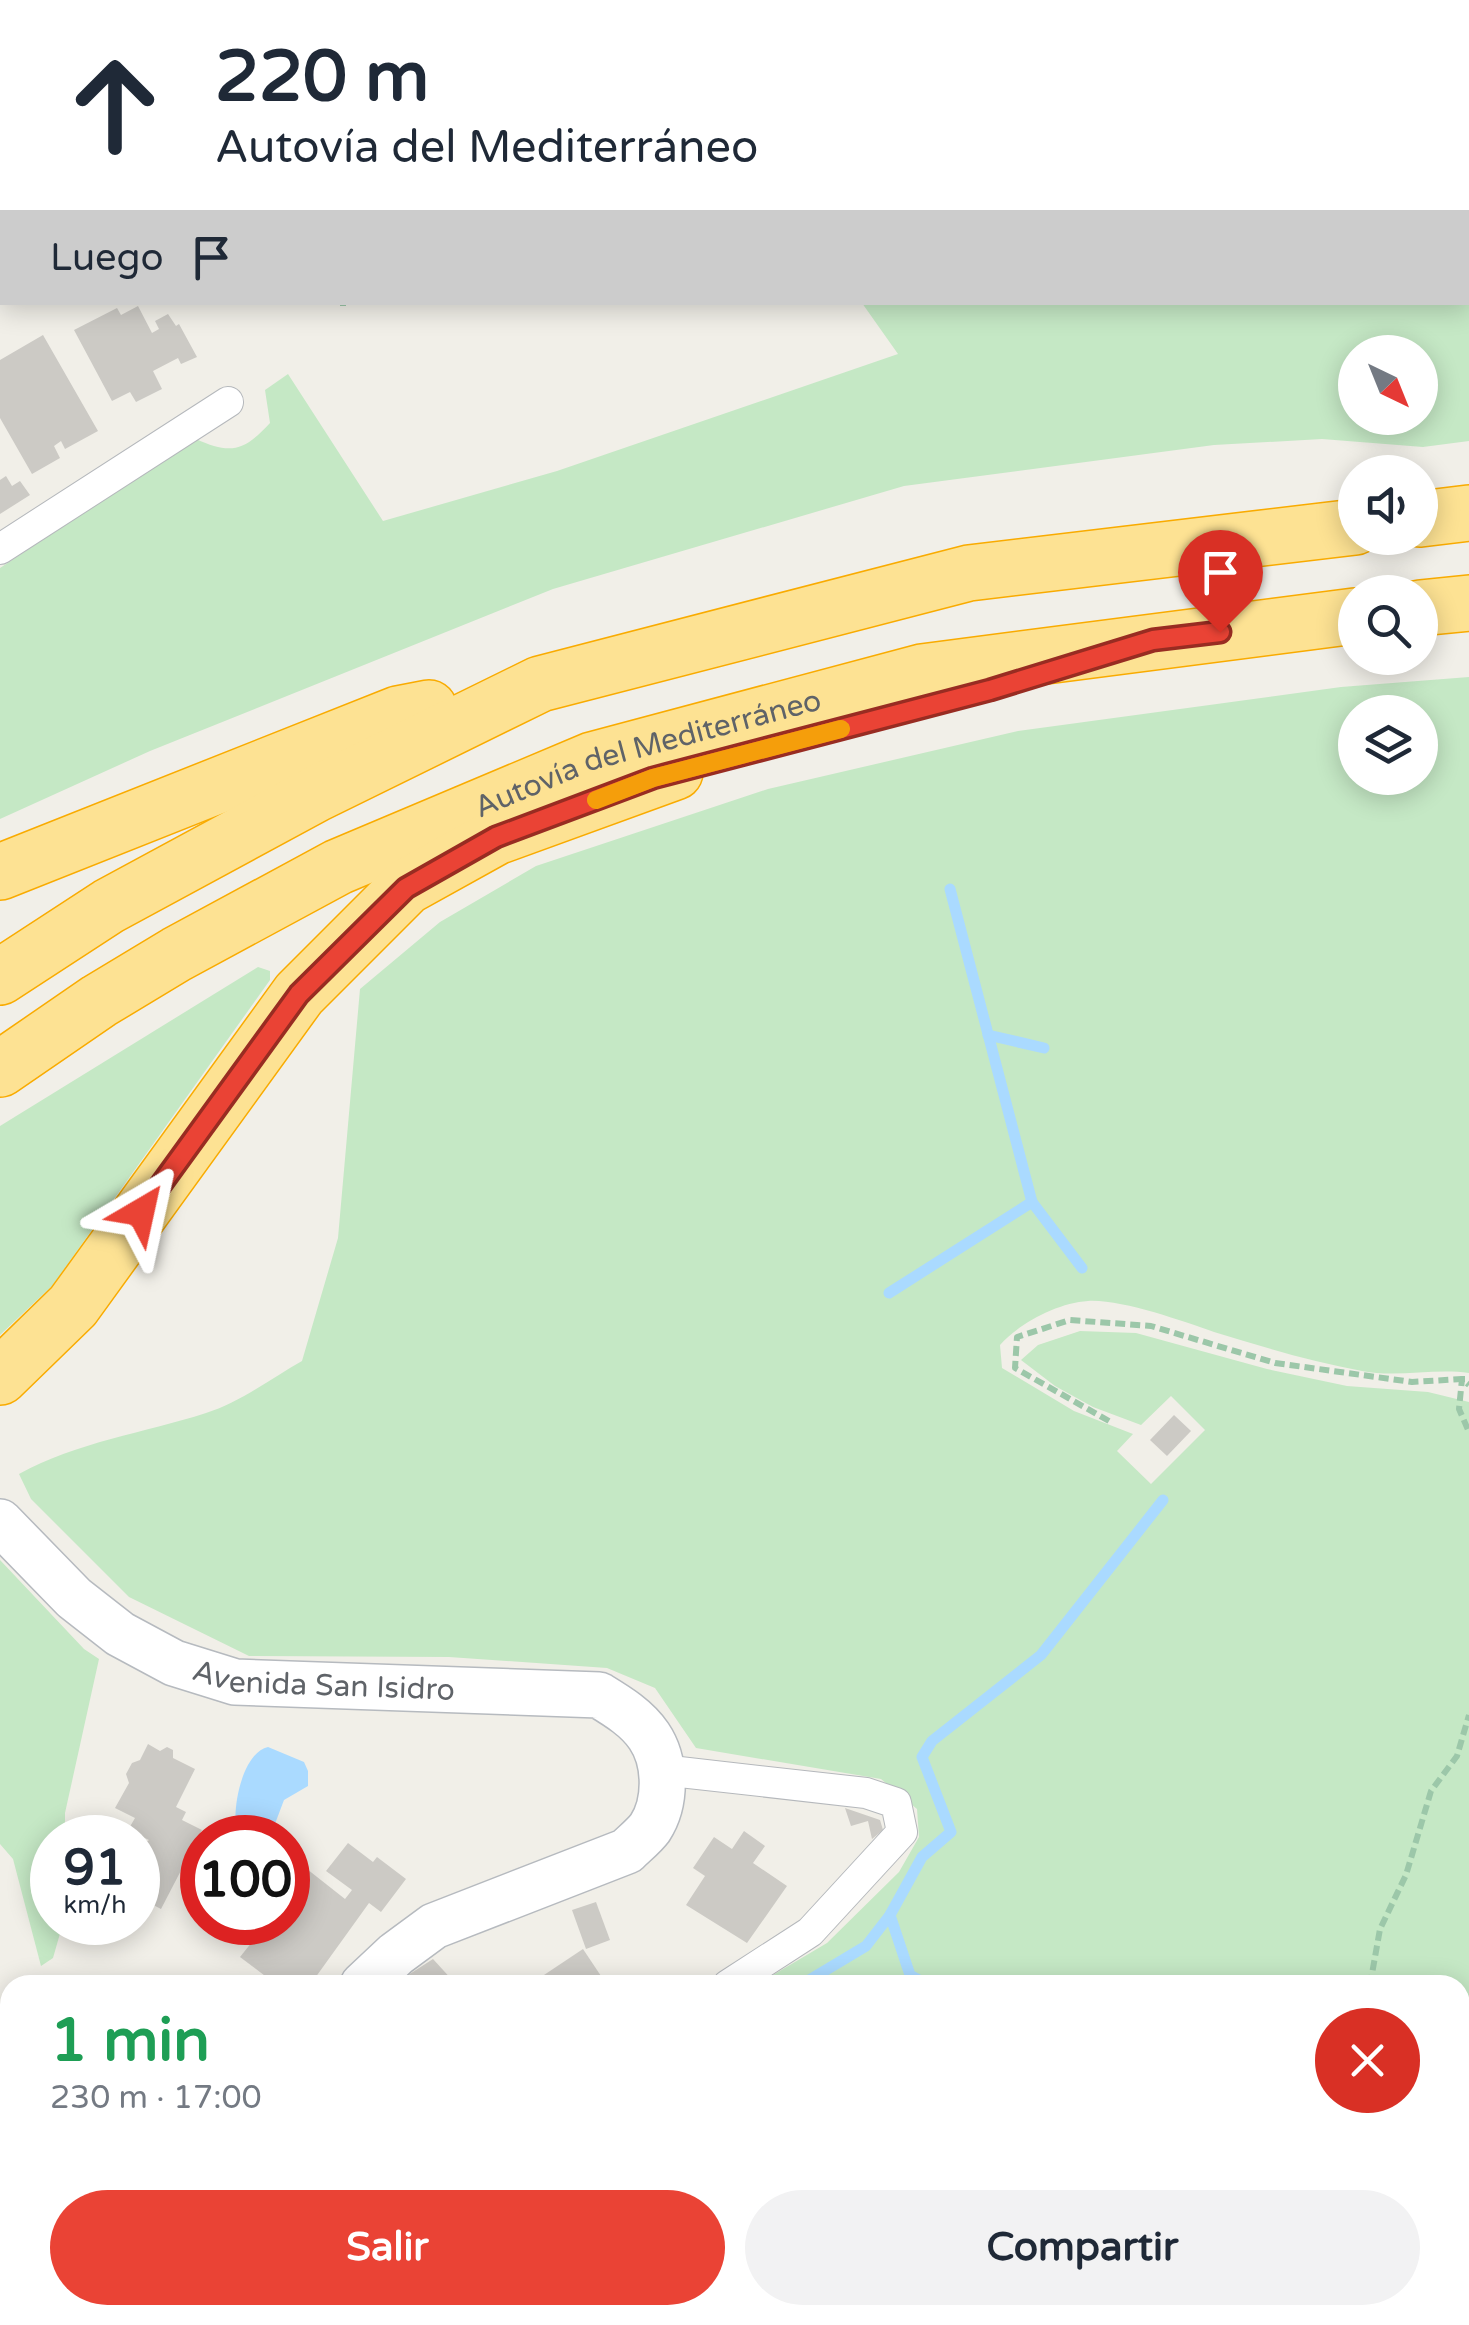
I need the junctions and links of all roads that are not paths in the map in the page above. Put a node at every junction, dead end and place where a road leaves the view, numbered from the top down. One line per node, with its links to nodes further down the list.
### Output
1 (228, 402): 5 (street)
2 (1469, 514): 3 (highway)
3 (1438, 517)
4 (1338, 529): 10 (highway)
5 (0, 549)
6 (1469, 603): 7 (highway)
7 (1438, 606)
8 (1338, 618): 9 (highway, Autovía del Mediterráneo)
9 (1153, 640): 13 (highway, Autovía del Mediterráneo); 14 (highway)
10 (540, 684): 11 (highway); 12 (highway)
11 (0, 872)
12 (0, 977)
13 (0, 1068)
14 (6, 1379)
15 (0, 1522): 16 (street, Avenida San Isidro)
16 (662, 1770): 17 (street); 18 (street)
17 (374, 1975)
18 (743, 1975)

